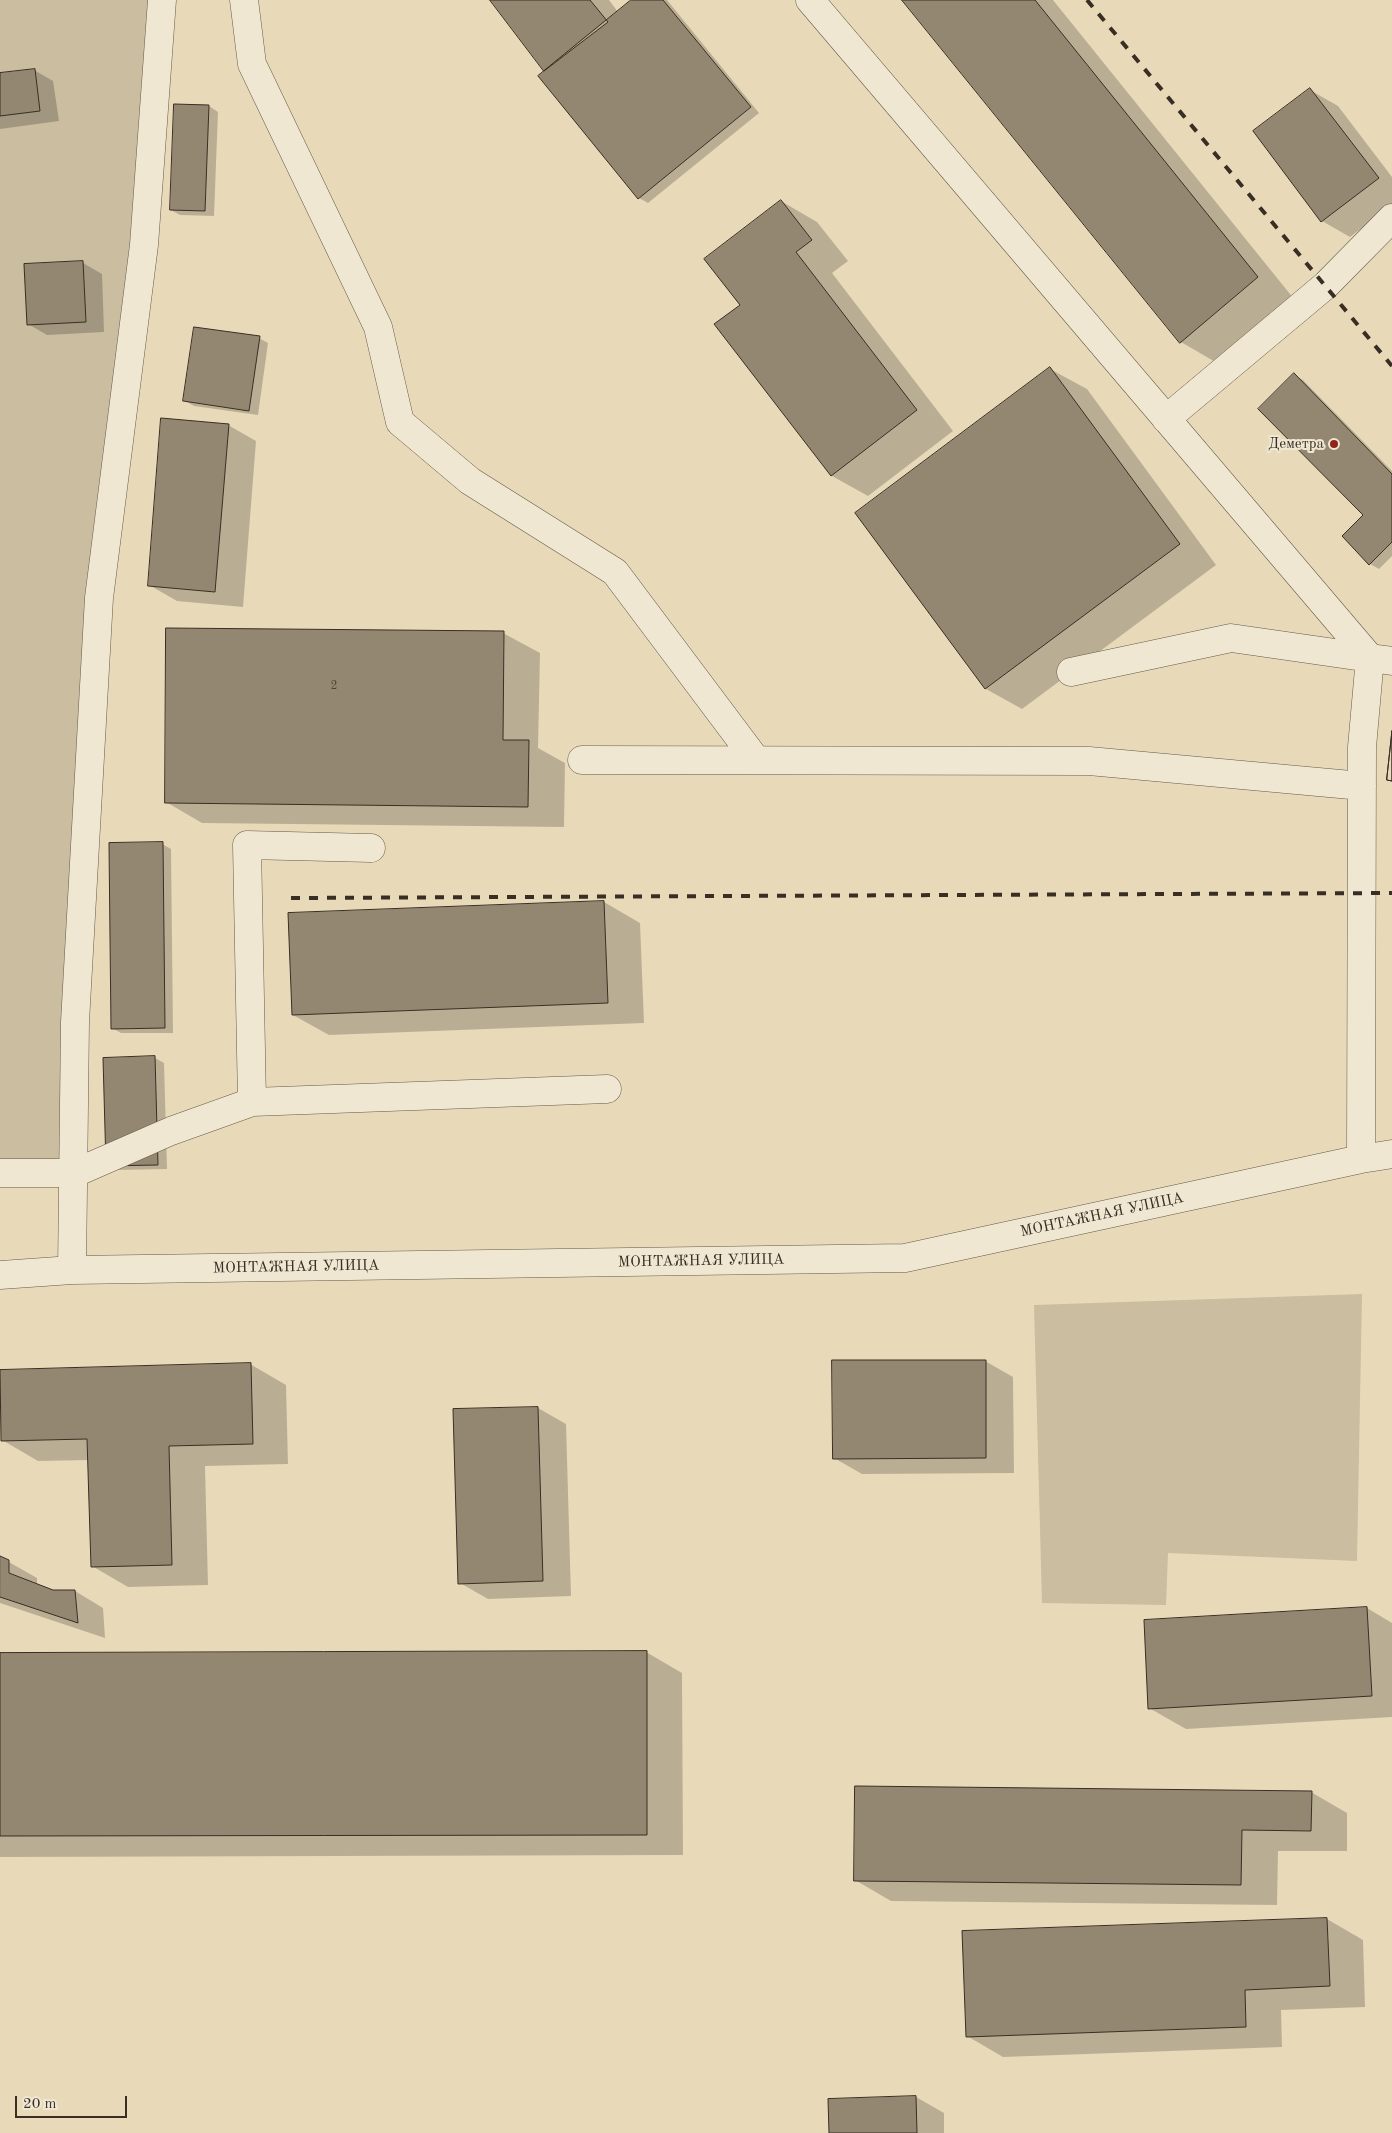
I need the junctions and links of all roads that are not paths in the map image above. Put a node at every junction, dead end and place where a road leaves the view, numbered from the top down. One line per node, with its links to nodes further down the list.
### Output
1 (162, 0): 17 (street)
2 (244, 0): 9 (street)
3 (810, 0): 5 (street)
4 (1392, 218): 5 (street)
5 (1166, 419): 6 (street)
6 (1381, 659): 7 (street); 10 (street)
7 (1071, 672)
8 (582, 760): 9 (street)
9 (756, 760): 10 (street)
10 (1362, 786): 15 (street)
11 (371, 848): 13 (street)
12 (607, 1089): 13 (street)
13 (252, 1102): 17 (street)
14 (1392, 1154): 15 (street, МОНТАЖНАЯ УЛИЦА)
15 (1361, 1159): 18 (street, МОНТАЖНАЯ УЛИЦА)
16 (0, 1173): 17 (street)
17 (75, 1173): 18 (street)
18 (72, 1270): 19 (street, МОНТАЖНАЯ УЛИЦА)
19 (0, 1275)

